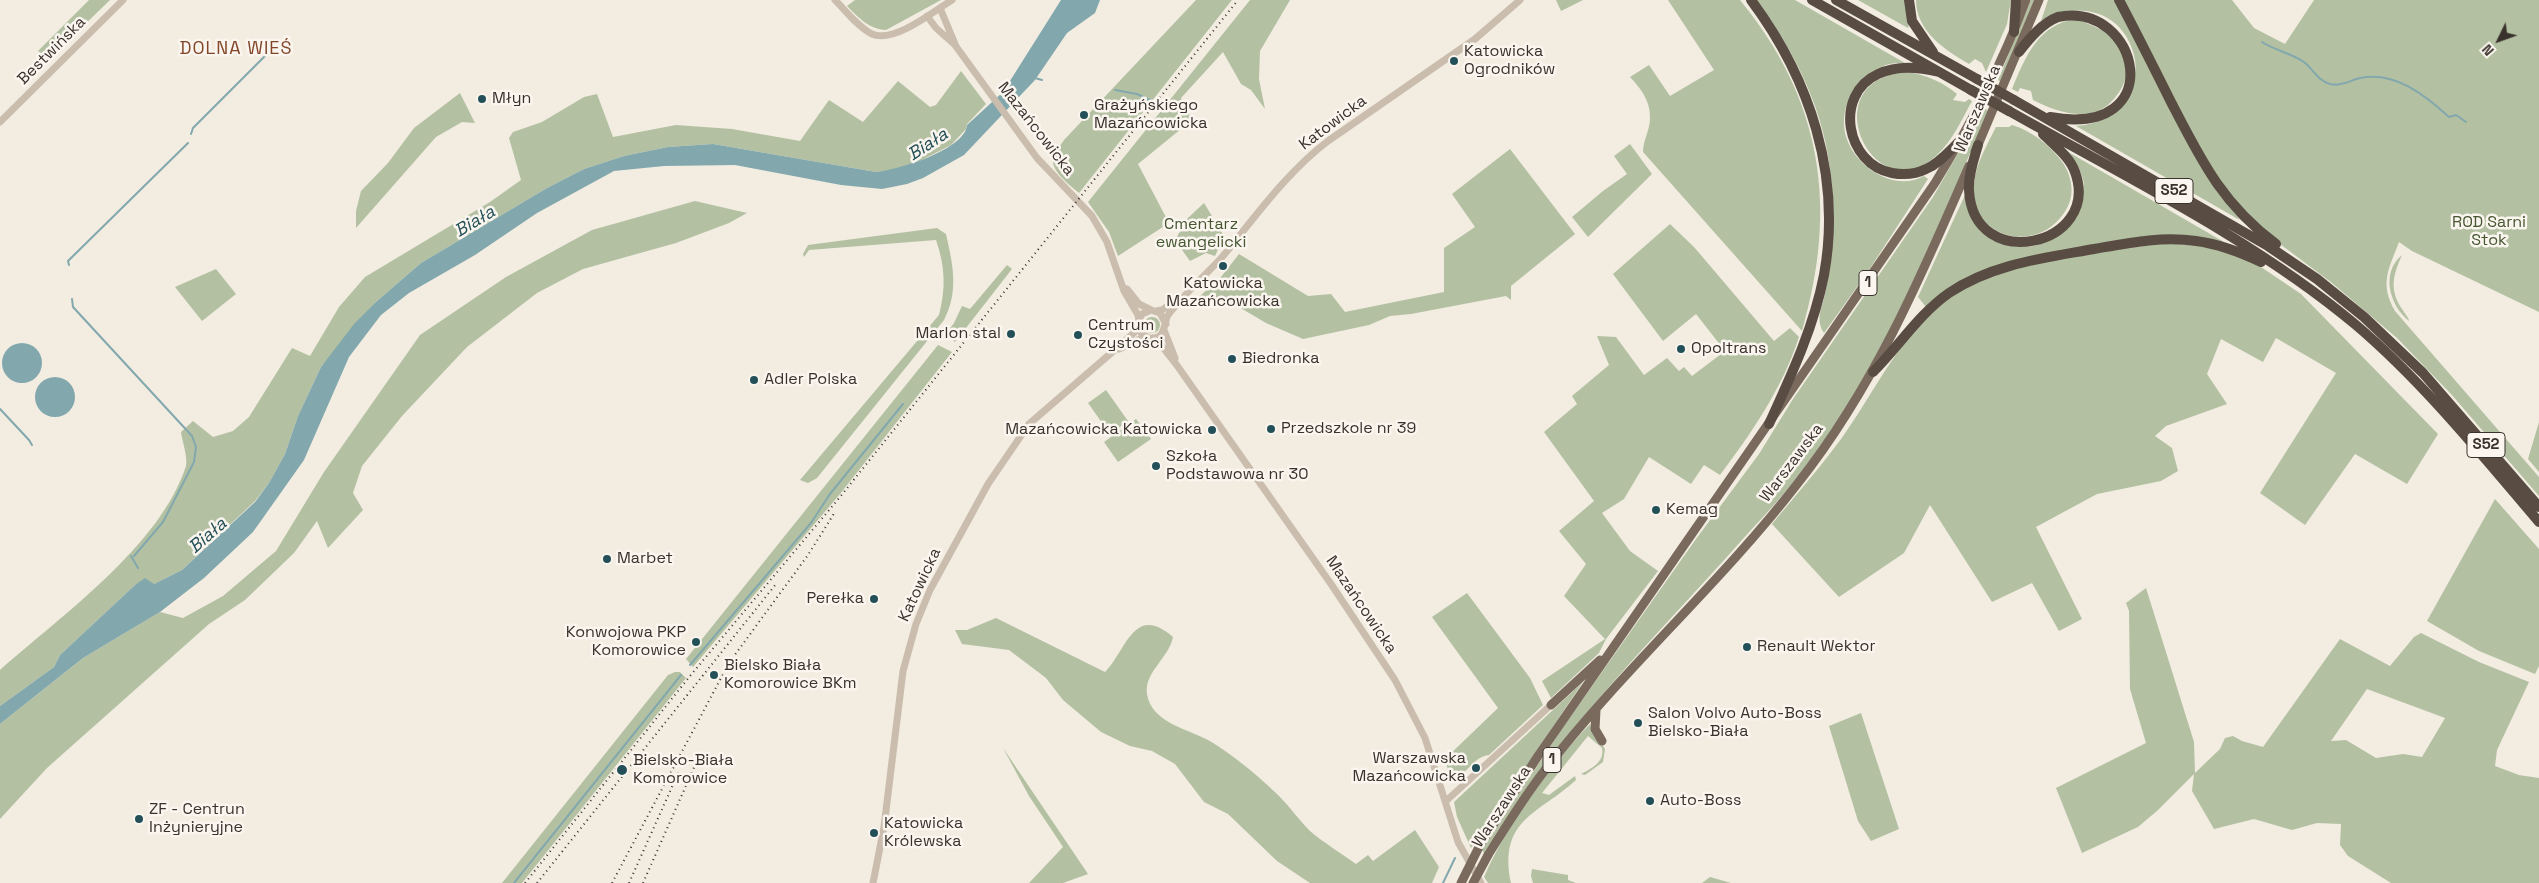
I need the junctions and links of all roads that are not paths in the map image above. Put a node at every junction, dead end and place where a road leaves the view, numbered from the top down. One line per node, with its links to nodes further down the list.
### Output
1 (124, 0): 21 (street, Bestwińska)
2 (835, 0): 14 (street)
3 (952, 0): 13 (street)
4 (1520, 0): 28 (street, Katowicka)
5 (1751, 0): 36 (highway)
6 (1812, 0): 19 (highway, S52)
7 (1836, 0): 18 (highway, S52)
8 (1909, 0): 18 (highway)
9 (2016, 0): 15 (highway)
10 (2026, 0): 15 (main road, Warszawska)
11 (2040, 0): 17 (main road, Warszawska)
12 (2119, 0): 25 (highway)
13 (940, 8): 14 (street); 16 (street, Mazańcowicka)
14 (927, 16): 16 (street, Mazańcowicka)
15 (2014, 32): 23 (main road, Warszawska / 1)
16 (955, 45): 27 (street, Mazańcowicka)
17 (2018, 52): 20 (highway); 24 (main road, Warszawska / 1)
18 (1937, 56): 20 (highway, S52, bridge)
19 (1939, 72): 22 (highway, S52, bridge); 23 (highway)
20 (2042, 116): 25 (highway, S52)
21 (0, 122)
22 (2035, 126): 24 (highway); 26 (highway, S52)
23 (1961, 140): 36 (main road, Warszawska / 1)
24 (1978, 145): 35 (main road, Warszawska / 1)
25 (2304, 270): 37 (highway, S52)
26 (2293, 276): 35 (highway); 38 (highway, S52)
27 (1122, 282): 29 (street, Mazańcowicka); 30 (street, Mazańcowicka)
28 (1186, 294): 29 (street, Katowicka); 31 (street, Katowicka)
29 (1154, 311): 30 (street); 31 (street)
30 (1138, 322): 32 (street); 33 (street, Katowicka)
31 (1165, 327): 32 (street); 34 (street, Mazańcowicka)
32 (1149, 337): 33 (street, Katowicka); 34 (street, Mazańcowicka)
33 (1110, 354): 44 (street, Katowicka)
34 (1176, 364): 43 (street, Mazańcowicka)
35 (1873, 372): 41 (main road, Warszawska / 1)
36 (1770, 424): 39 (main road, Warszawska / 1)
37 (2539, 507)
38 (2539, 522)
39 (1612, 650): 40 (main road); 45 (main road, Warszawska / 1, bridge)
40 (1551, 705): 43 (street)
41 (1596, 710): 42 (main road); 46 (main road, Warszawska / 1, bridge)
42 (1602, 741)
43 (1446, 801): 47 (street, Mazańcowicka)
44 (872, 883)
45 (1461, 883)
46 (1473, 883)
47 (1480, 883)

